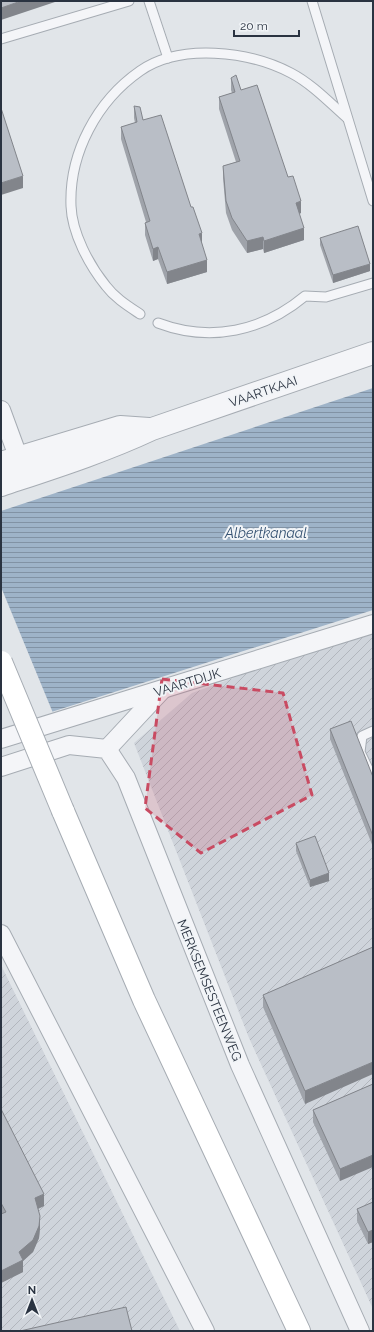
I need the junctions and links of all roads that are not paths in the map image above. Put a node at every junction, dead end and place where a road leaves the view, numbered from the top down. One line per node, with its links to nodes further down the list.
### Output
1 (129, 1): 4 (lane)
2 (149, 1): 5 (lane)
3 (312, 1): 6 (lane)
4 (1, 39)
5 (168, 58): 6 (lane); 9 (lane)
6 (347, 118): 7 (lane)
7 (373, 201)
8 (373, 283): 10 (lane)
9 (140, 314)
10 (158, 323)
11 (373, 353): 13 (street, VAARTKAAI)
12 (1, 410): 13 (street)
13 (15, 466): 14 (street, VAARTKAAI)
14 (1, 485)
15 (373, 624): 17 (street, VAARTDIJK)
16 (1, 662): 25 (main road, bridge)
17 (164, 689): 19 (street, VAARTDIJK); 20 (street)
18 (373, 731): 22 (lane)
19 (1, 739)
20 (107, 750): 21 (street); 26 (street, MERKSEMSESTEENWEG)
21 (1, 767)
22 (373, 779)
23 (1, 934): 24 (street)
24 (205, 1331)
25 (299, 1331)
26 (360, 1331)

